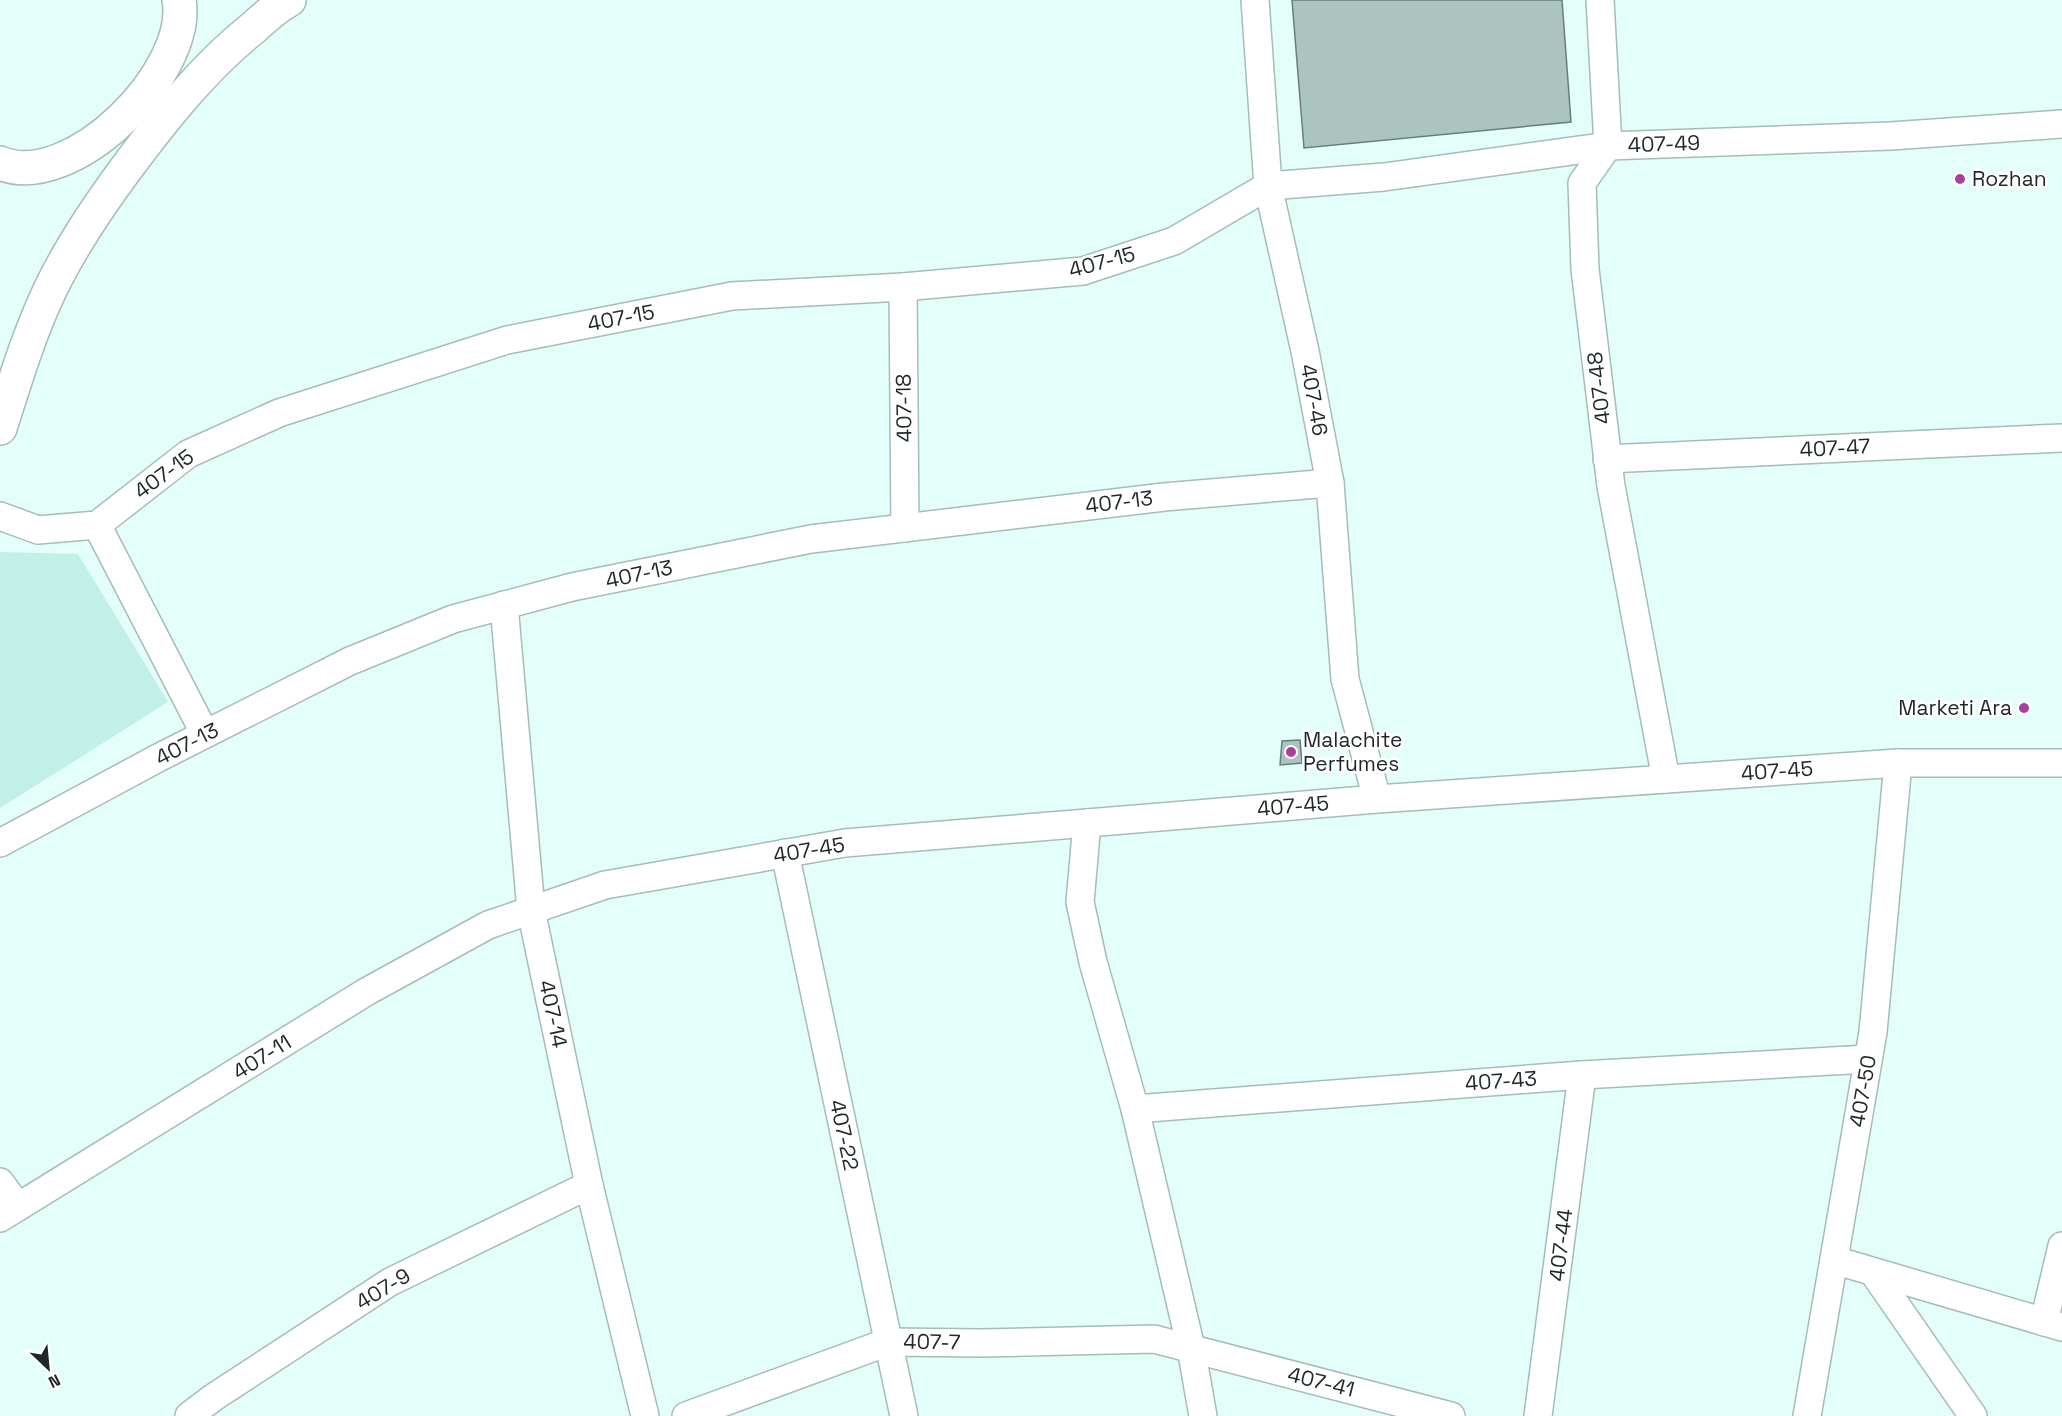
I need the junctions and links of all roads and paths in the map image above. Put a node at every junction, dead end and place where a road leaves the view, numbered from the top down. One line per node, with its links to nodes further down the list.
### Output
1 (179, 0): 7 (main road)
2 (289, 0): 10 (main road)
3 (1255, 0): 8 (street, 407-46)
4 (1600, 0): 6 (street)
5 (2062, 124): 6 (street, 407-49)
6 (1608, 146): 8 (street, 407-49); 12 (street, 407-48)
7 (0, 164)
8 (1268, 186): 9 (street, 407-15); 13 (street, 407-46)
9 (903, 287): 15 (street, 407-15); 16 (street, 407-18)
10 (0, 428)
11 (2062, 438): 12 (street, 407-47)
12 (1607, 459): 21 (street, 407-48)
13 (1329, 483): 16 (street, 407-13); 22 (street, 407-46)
14 (0, 516): 15 (street)
15 (97, 525): 18 (street)
16 (905, 528): 17 (street, 407-13)
17 (504, 605): 18 (street, 407-13); 26 (street, 407-14)
18 (205, 734): 24 (street, 407-13)
19 (1898, 763): 20 (street, 407-45); 21 (street, 407-45); 27 (street, 407-50)
20 (2062, 763)
21 (1666, 779): 22 (street, 407-45)
22 (1377, 799): 23 (street, 407-45)
23 (1087, 823): 25 (street, 407-45); 29 (street)
24 (0, 843)
25 (785, 853): 26 (street, 407-45); 37 (street, 407-22)
26 (531, 910): 31 (street, 407-14); 32 (street, 407-11)
27 (1868, 1059): 28 (street, 407-43); 34 (street, 407-50)
28 (1582, 1075): 29 (street, 407-43); 45 (street, 407-44)
29 (1135, 1109): 38 (street)
30 (0, 1182): 32 (street)
31 (590, 1185): 39 (street, 407-9); 40 (street, 407-14)
32 (9, 1213)
33 (2062, 1246): 36 (street)
34 (1834, 1260): 35 (street); 46 (street, 407-50)
35 (1873, 1272): 36 (street); 47 (street)
36 (2053, 1324)
37 (888, 1341): 38 (street, 407-7); 41 (street, 407-7); 42 (street, 407-22)
38 (1191, 1348): 43 (street); 44 (street, 407-41)
39 (189, 1416)
40 (645, 1416)
41 (686, 1416)
42 (904, 1416)
43 (1203, 1416)
44 (1452, 1416)
45 (1538, 1416)
46 (1807, 1416)
47 (1973, 1416)

